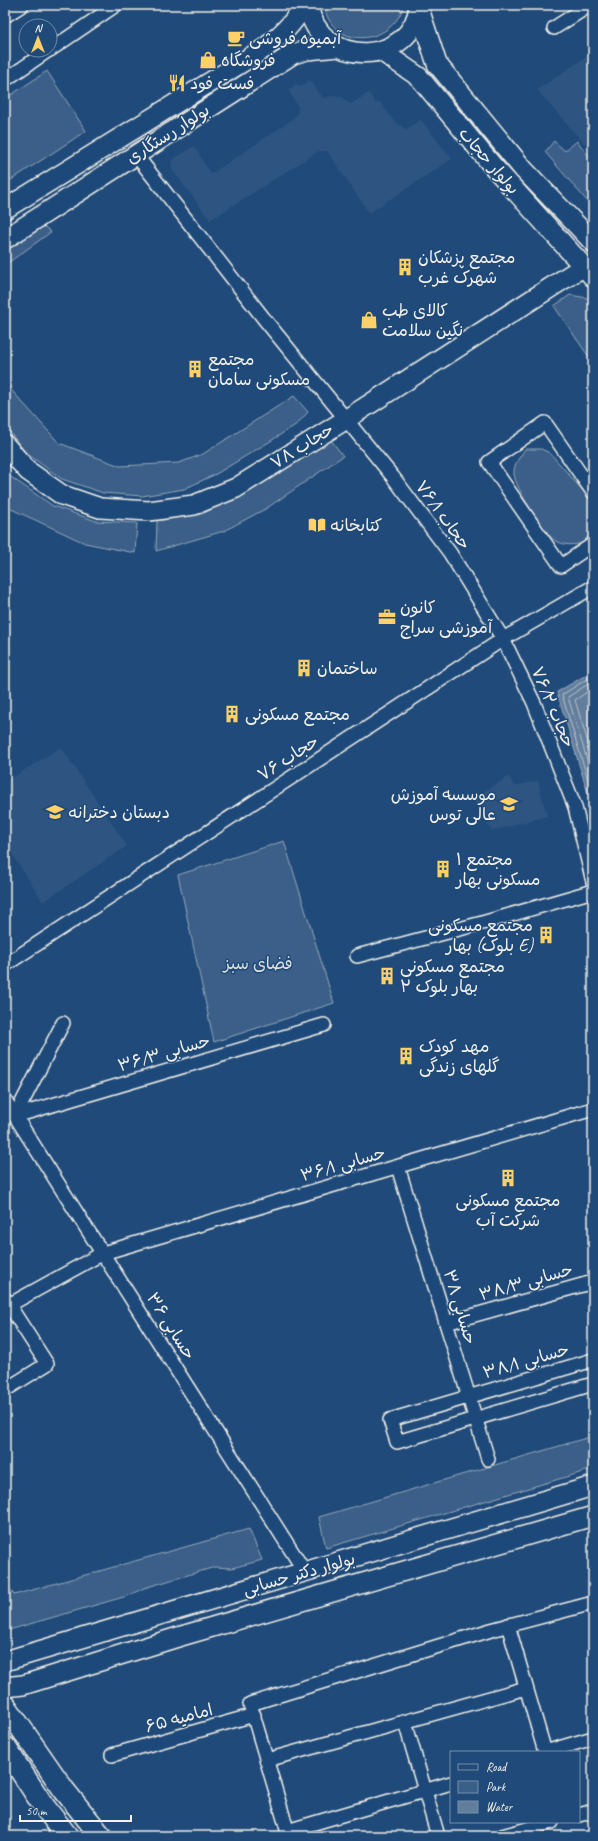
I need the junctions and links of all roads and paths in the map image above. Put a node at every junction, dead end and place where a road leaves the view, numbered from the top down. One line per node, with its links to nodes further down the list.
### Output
1 (22, 5): 7 (street)
2 (116, 5): 9 (street)
3 (304, 5): 15 (main road, بولوار رستگاری)
4 (308, 5): 10 (main road)
5 (590, 5): 8 (street)
6 (419, 7): 11 (main road); 17 (main road, بولوار حجاب)
7 (5, 16)
8 (554, 28)
9 (58, 45)
10 (338, 47): 11 (main road); 14 (main road, بولوار رستگاری)
11 (381, 51): 18 (main road, بولوار حجاب)
12 (38, 58): 13 (street)
13 (5, 80)
14 (136, 155): 16 (main road, بولوار رستگاری); 19 (street, حجاب ۷۶/۱)
15 (5, 209)
16 (5, 239)
17 (593, 242)
18 (588, 272): 19 (main road, حجاب ۷۸)
19 (345, 420): 20 (main road, حجاب ۷۸); 24 (street, حجاب ۷۶/۱)
20 (5, 445)
21 (593, 492): 22 (street)
22 (593, 544)
23 (593, 587): 24 (street, حجاب ۷۶)
24 (503, 639): 25 (street, حجاب ۷۶/۲); 28 (street, حجاب ۷۶)
25 (593, 882)
26 (593, 891): 27 (street)
27 (357, 956)
28 (5, 965)
29 (63, 1023): 33 (street)
30 (324, 1025): 33 (street, حسابی ۳۶/۳)
31 (5, 1100): 33 (street, حسابی ۳۶)
32 (593, 1109): 34 (street, حسابی ۳۶/۱)
33 (15, 1116): 35 (street, حسابی ۳۶)
34 (398, 1167): 35 (street, حسابی ۳۶/۱); 38 (street, حسابی ۳۸)
35 (103, 1253): 37 (street, حسابی ۳۶/۱); 47 (street, حسابی ۳۶)
36 (593, 1282): 38 (street, حسابی ۳۸/۳)
37 (7, 1302): 41 (street)
38 (446, 1323): 42 (street, حسابی ۳۸)
39 (593, 1360): 42 (street, حسابی ۳۸/۱)
40 (593, 1384): 43 (street)
41 (5, 1390)
42 (469, 1397): 43 (street, حسابی ۳۸); 43 (street, حسابی ۳۸/۱)
43 (476, 1419): 44 (street, حسابی ۳۸)
44 (488, 1458)
45 (593, 1486): 47 (main road, بولوار دکتر حسابی)
46 (593, 1516): 51 (main road, بولوار دکتر حسابی)
47 (305, 1572): 50 (main road, بولوار دکتر حسابی)
48 (593, 1603): 49 (street)
49 (508, 1626): 52 (street); 54 (street)
50 (5, 1661)
51 (5, 1687)
52 (526, 1688): 55 (street); 58 (street)
53 (5, 1705): 69 (main road)
54 (254, 1716): 60 (street, امامیه ۶۵); 61 (street)
55 (406, 1722): 61 (street); 63 (street)
56 (593, 1738): 59 (street)
57 (5, 1747): 68 (main road)
58 (546, 1751)
59 (549, 1751)
60 (112, 1755)
61 (267, 1760): 67 (street)
62 (450, 1783): 63 (street)
63 (425, 1791): 67 (street); 70 (street)
64 (593, 1811): 65 (street)
65 (580, 1815)
66 (548, 1823): 71 (street)
67 (288, 1833)
68 (67, 1836)
69 (101, 1836)
70 (438, 1836)
71 (502, 1836)

